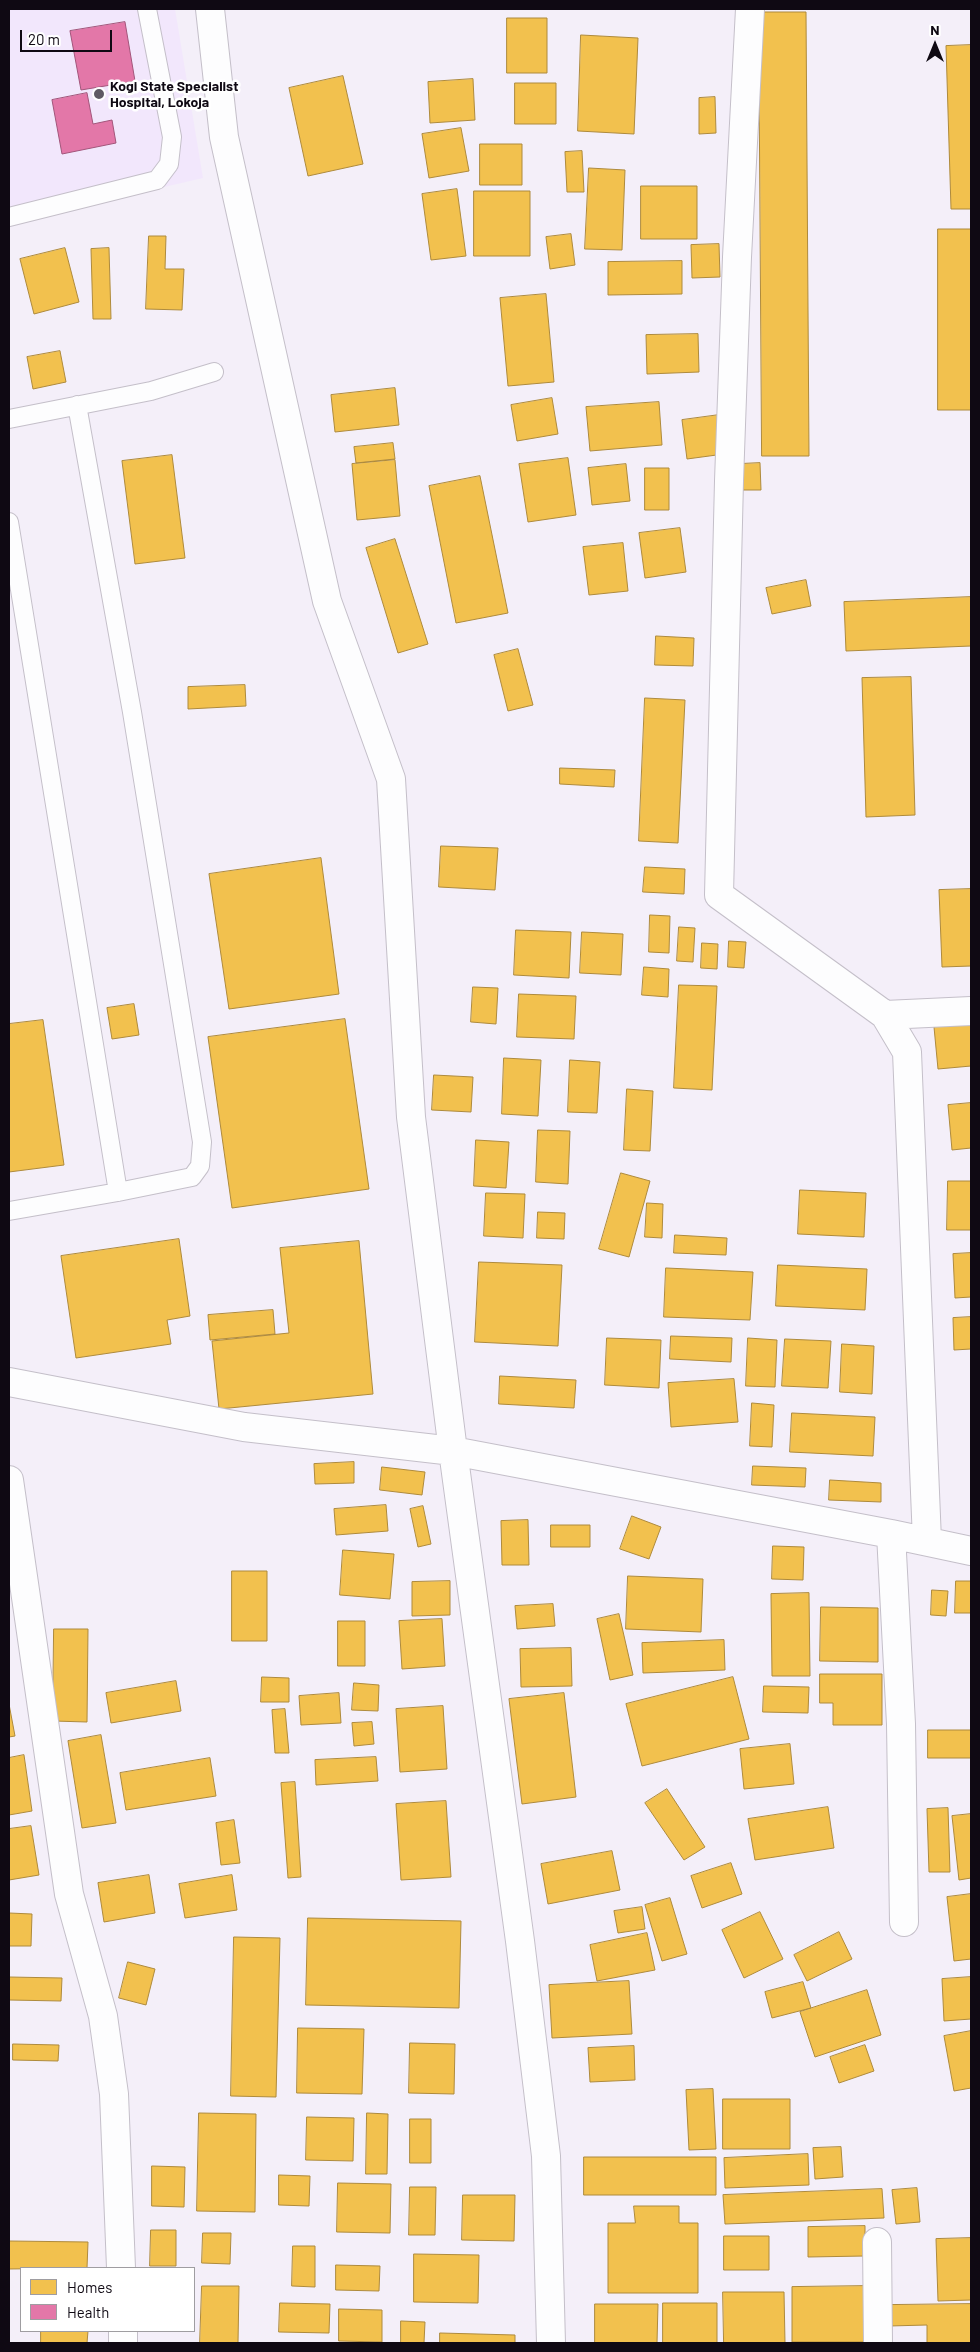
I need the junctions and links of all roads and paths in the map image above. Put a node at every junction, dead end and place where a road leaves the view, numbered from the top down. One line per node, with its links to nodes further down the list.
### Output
1 (147, 9): 4 (lane)
2 (210, 9): 14 (street)
3 (750, 9): 10 (street)
4 (9, 217)
5 (214, 372): 6 (lane)
6 (77, 405): 7 (lane); 11 (lane)
7 (9, 419)
8 (9, 522): 11 (lane)
9 (971, 1011): 10 (street)
10 (886, 1016): 17 (street)
11 (118, 1192): 12 (lane)
12 (9, 1211)
13 (9, 1382): 14 (street)
14 (453, 1451): 16 (street); 22 (street)
15 (9, 1480): 21 (street)
16 (891, 1534): 17 (street); 19 (street)
17 (927, 1541): 18 (street)
18 (971, 1552)
19 (904, 1922)
20 (877, 2242): 23 (street)
21 (121, 2267)
22 (551, 2343)
23 (878, 2343)

